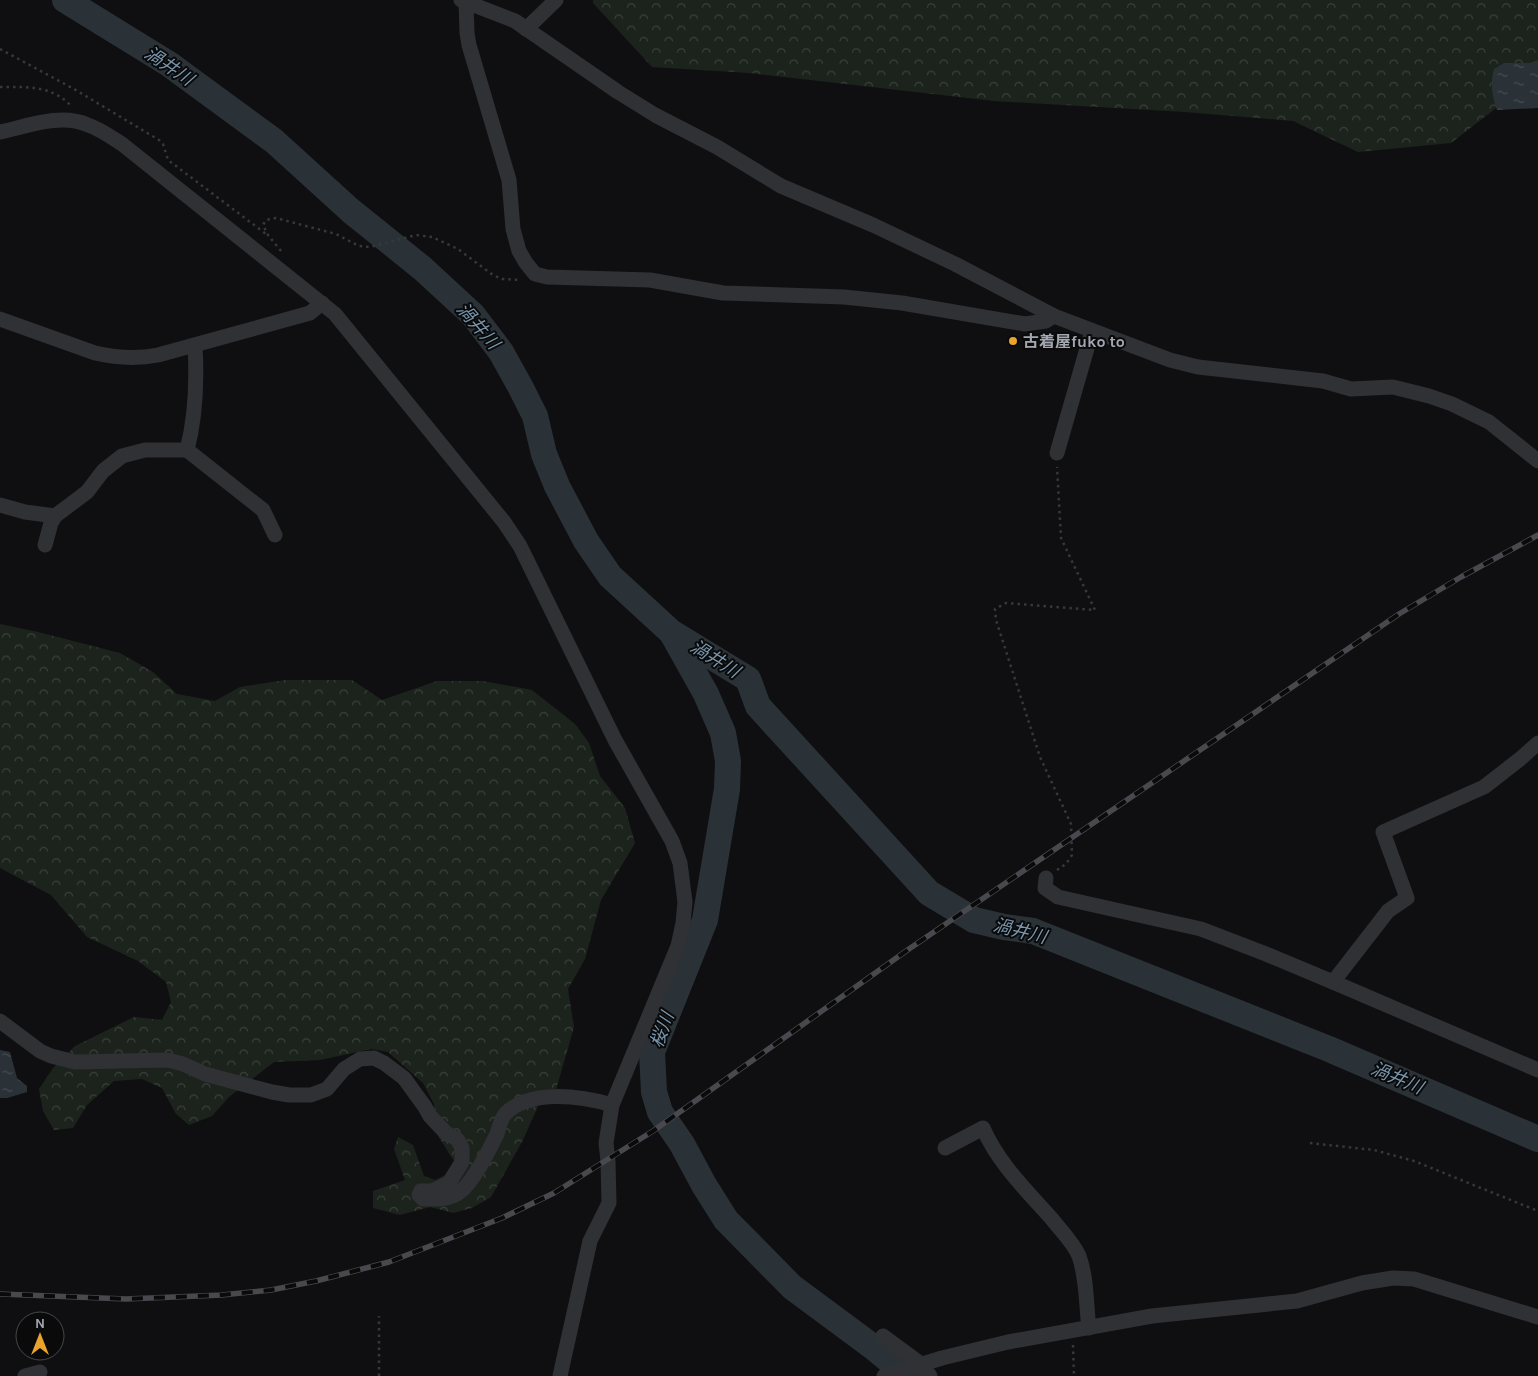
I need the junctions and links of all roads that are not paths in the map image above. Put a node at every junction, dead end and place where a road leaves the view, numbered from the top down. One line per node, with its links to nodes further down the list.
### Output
1 (556, 0): 3 (street)
2 (463, 1): 3 (street); 6 (street)
3 (526, 29): 6 (street)
4 (0, 132): 5 (street)
5 (322, 303): 9 (street); 22 (street)
6 (1054, 316): 8 (street)
7 (0, 319): 9 (street)
8 (1092, 331): 11 (street); 12 (street)
9 (195, 345): 10 (street)
10 (187, 450): 14 (street); 15 (street)
11 (1057, 453)
12 (1538, 461)
13 (0, 505): 14 (street)
14 (55, 516): 16 (street)
15 (275, 535)
16 (45, 545)
17 (1538, 743): 19 (street)
18 (1046, 878): 19 (street)
19 (1333, 982): 21 (street)
20 (0, 1021): 22 (street)
21 (1538, 1070)
22 (612, 1105): 28 (street)
23 (945, 1148): 25 (street)
24 (1538, 1316): 25 (street)
25 (1089, 1328): 27 (street)
26 (883, 1336): 27 (street)
27 (917, 1365): 29 (street); 30 (street)
28 (560, 1376)
29 (885, 1376)
30 (930, 1376)

